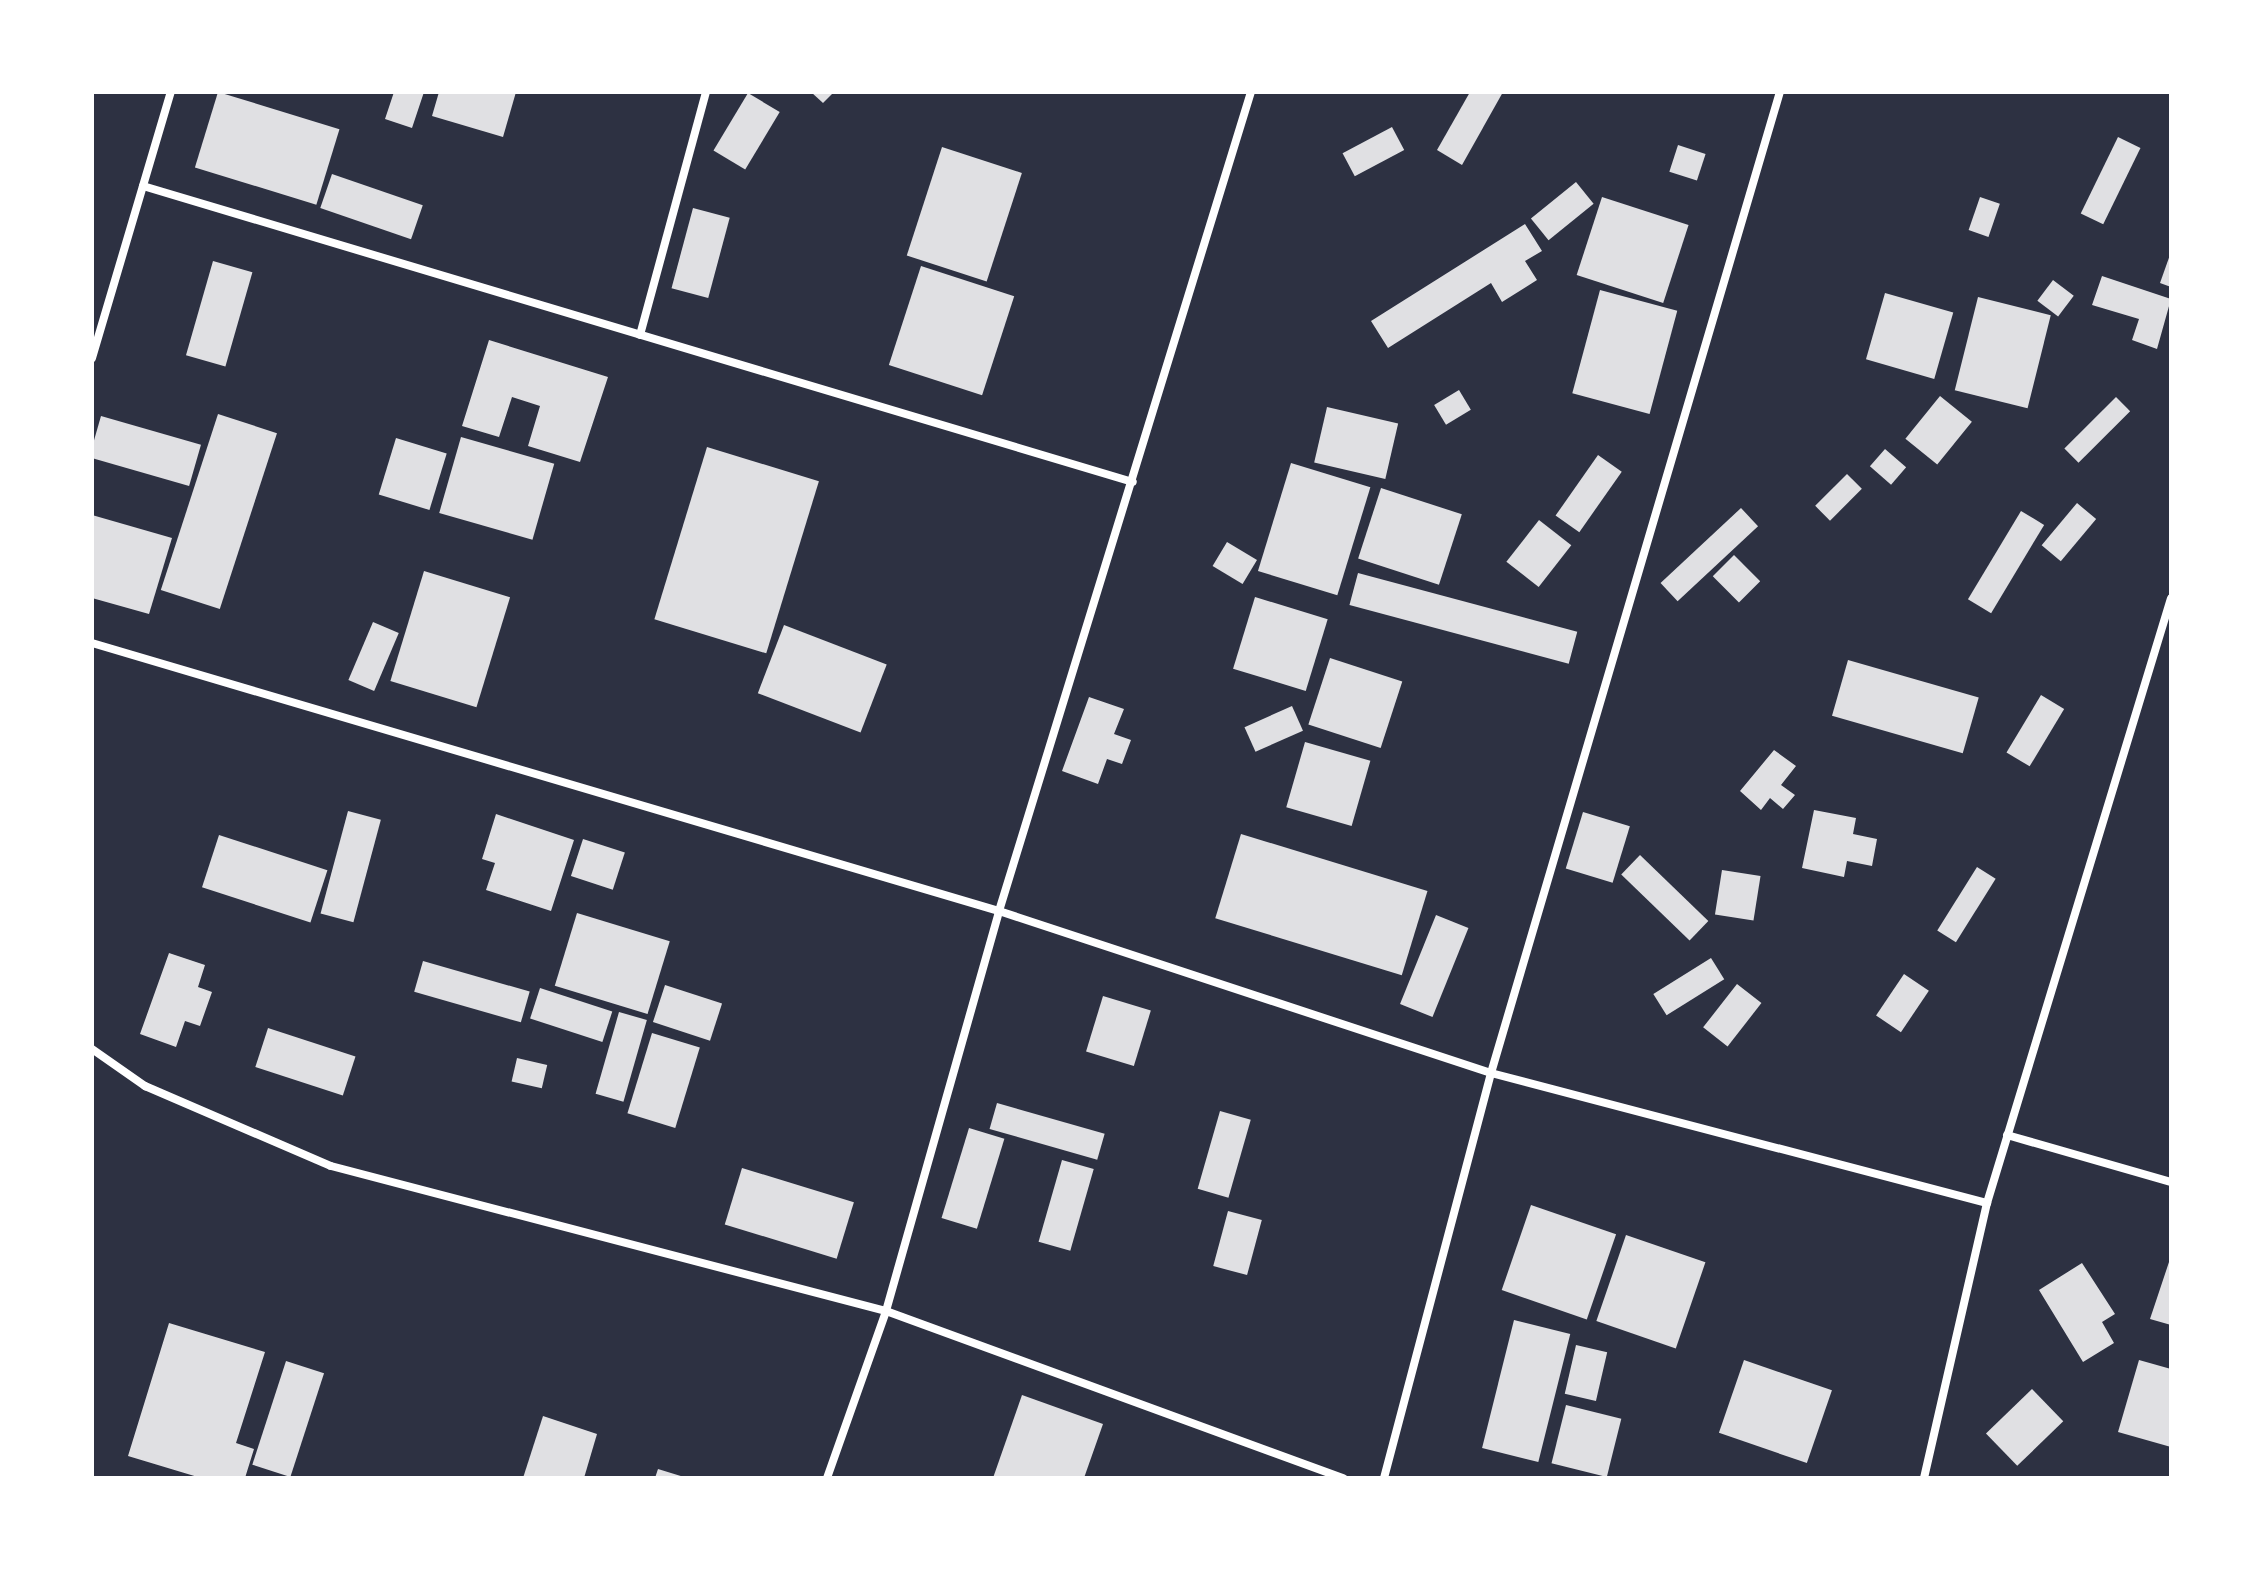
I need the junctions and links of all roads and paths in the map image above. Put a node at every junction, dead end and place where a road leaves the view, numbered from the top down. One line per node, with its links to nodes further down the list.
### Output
1 (171, 92): 5 (street)
2 (706, 92): 6 (street)
3 (1251, 92): 8 (street)
4 (1780, 92): 13 (street)
5 (143, 186): 6 (street); 7 (street)
6 (640, 335): 8 (street)
7 (92, 358)
8 (1133, 482): 11 (street)
9 (2171, 598): 14 (street)
10 (92, 643): 11 (street)
11 (999, 911): 13 (street); 17 (street)
12 (92, 1049): 17 (street)
13 (1491, 1073): 16 (street); 20 (street)
14 (2007, 1135): 15 (street); 16 (street)
15 (2171, 1182)
16 (1987, 1203): 21 (street)
17 (886, 1311): 18 (street); 19 (street)
18 (827, 1478)
19 (1343, 1478)
20 (1384, 1478)
21 (1924, 1478)

